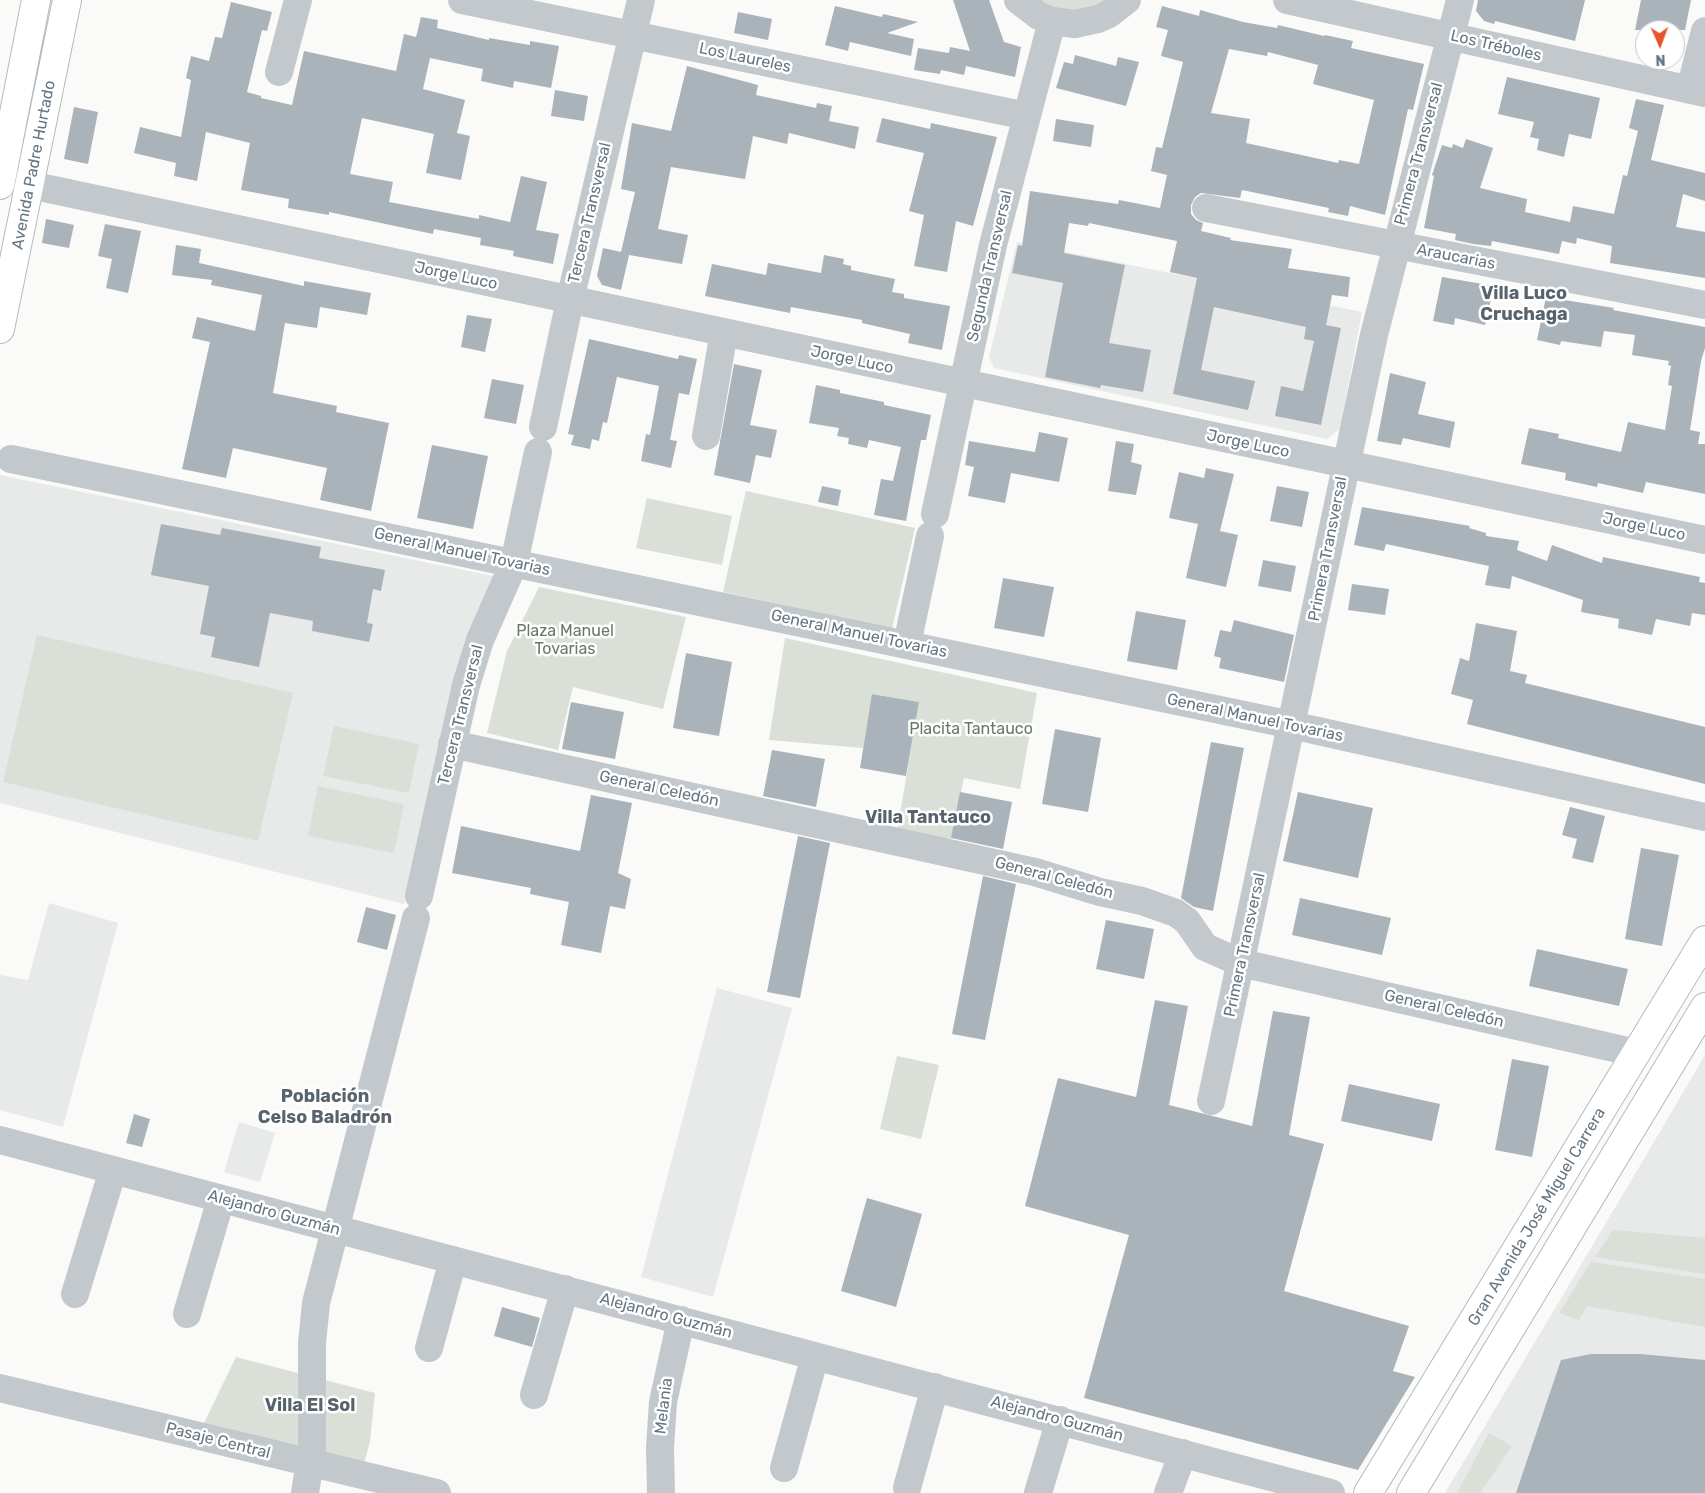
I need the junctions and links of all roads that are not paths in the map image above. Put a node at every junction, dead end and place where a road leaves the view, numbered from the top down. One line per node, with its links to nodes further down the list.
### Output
1 (36, 0): 17 (main road, Avenida Padre Hurtado)
2 (67, 0): 18 (main road, Avenida Padre Hurtado)
3 (298, 0): 14 (street)
4 (462, 0): 12 (street, Los Laureles)
5 (641, 0): 12 (street, Tercera Transversal)
6 (1018, 0): 10 (street)
7 (1126, 0): 10 (street)
8 (1287, 0): 13 (street, Los Tréboles)
9 (1460, 0): 13 (street, Primera Transversal)
10 (1052, 21): 16 (street, Segunda Transversal)
11 (1705, 31): 15 (street)
12 (631, 34): 16 (street, Los Laureles); 21 (street, Tercera Transversal)
13 (1450, 36): 15 (street, Los Tréboles); 20 (street, Primera Transversal)
14 (279, 72)
15 (1698, 91)
16 (1027, 116): 25 (street, Segunda Transversal)
17 (1, 179): 18 (street, Jorge Luco)
18 (30, 185): 21 (street, Jorge Luco); 23 (main road, Avenida Padre Hurtado)
19 (1206, 208): 20 (street, Araucarias)
20 (1396, 245): 22 (street, Araucarias); 28 (street, Primera Transversal)
21 (570, 300): 24 (street, Jorge Luco); 30 (street, Tercera Transversal)
22 (1705, 305)
23 (0, 329)
24 (724, 332): 25 (street, Jorge Luco); 26 (street)
25 (963, 383): 28 (street, Jorge Luco); 31 (street, Segunda Transversal)
26 (706, 436)
27 (11, 459): 30 (street, General Manuel Tovarias)
28 (1346, 464): 29 (street, Jorge Luco); 32 (street, Primera Transversal)
29 (1705, 540)
30 (514, 563): 31 (street, General Manuel Tovarias); 33 (street, Tercera Transversal)
31 (907, 644): 32 (street, General Manuel Tovarias)
32 (1292, 725): 34 (street, General Manuel Tovarias); 36 (street, Primera Transversal)
33 (452, 744): 36 (street, General Celedón); 43 (street, Tercera Transversal)
34 (1705, 817)
35 (1705, 940): 38 (main road, Gran Avenida José Miguel Carrera)
36 (1241, 963): 38 (street, General Celedón); 39 (street, Primera Transversal)
37 (1705, 1007): 66 (main road)
38 (1636, 1053): 65 (main road, Gran Avenida José Miguel Carrera)
39 (1211, 1101)
40 (0, 1140): 41 (street, Alejandro Guzmán)
41 (113, 1170): 42 (street, Alejandro Guzmán); 46 (street)
42 (221, 1199): 43 (street, Alejandro Guzmán); 47 (street)
43 (336, 1229): 44 (street, Alejandro Guzmán); 56 (street, Tercera Transversal)
44 (453, 1260): 45 (street, Alejandro Guzmán); 49 (street)
45 (565, 1290): 48 (street, Alejandro Guzmán); 53 (street)
46 (75, 1294)
47 (187, 1314)
48 (682, 1320): 50 (street, Alejandro Guzmán); 61 (street, Melania)
49 (429, 1348)
50 (815, 1356): 51 (street, Alejandro Guzmán); 57 (street)
51 (935, 1387): 54 (street, Alejandro Guzmán); 58 (street)
52 (0, 1388): 56 (street, Pasaje Central)
53 (534, 1395)
54 (1060, 1420): 55 (street, Alejandro Guzmán); 62 (street)
55 (1183, 1453): 63 (street); 64 (street, Alejandro Guzmán)
56 (311, 1463): 59 (street, Tercera Transversal); 60 (street, Pasaje Central)
57 (784, 1468)
58 (907, 1488)
59 (305, 1493)
60 (436, 1493)
61 (661, 1493)
62 (1038, 1493)
63 (1168, 1493)
64 (1331, 1493)
65 (1368, 1493)
66 (1411, 1493)

